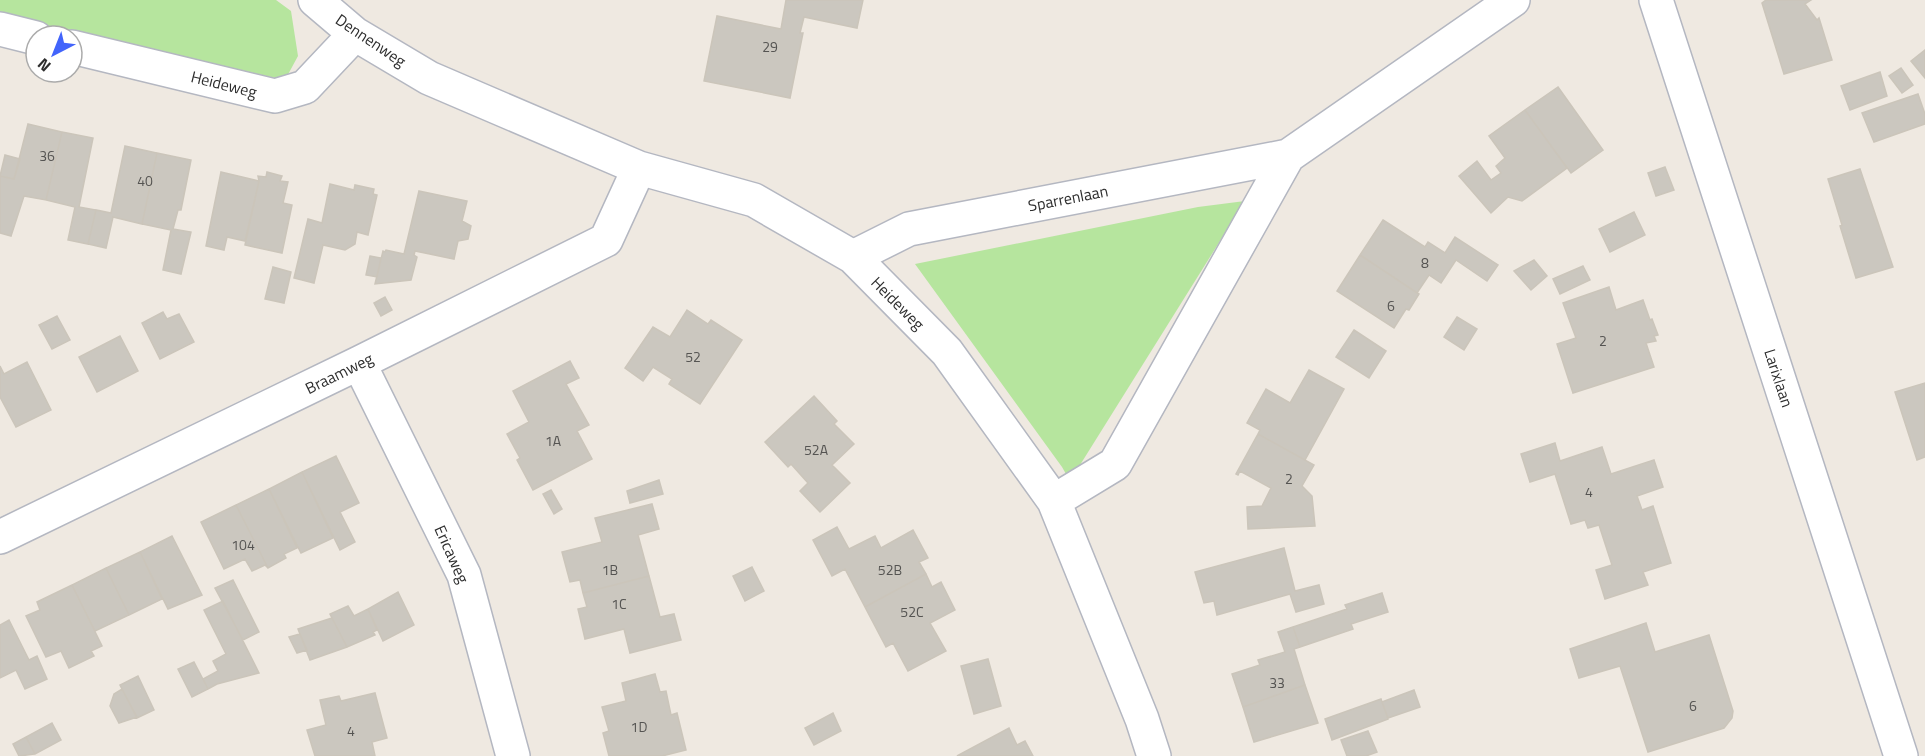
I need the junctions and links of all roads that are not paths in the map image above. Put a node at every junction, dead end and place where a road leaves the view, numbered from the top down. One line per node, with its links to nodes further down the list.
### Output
1 (315, 0): 5 (street, Dennenweg)
2 (1512, 0): 9 (street, Sparrenlaan)
3 (1656, 0): 17 (street, Larixlaan)
4 (0, 29): 6 (street)
5 (355, 34): 7 (street, Heideweg); 8 (street, Dennenweg)
6 (24, 35)
7 (84, 50)
8 (429, 78): 10 (street, Heideweg)
9 (1288, 156): 11 (street, Sparrenlaan); 13 (street, Sparrenlaan)
10 (639, 168): 11 (street, Heideweg); 12 (street, Braamweg)
11 (853, 257): 13 (street, Heideweg)
12 (359, 363): 14 (street, Braamweg); 15 (street, Ericaweg)
13 (1053, 501): 16 (street, Heideweg)
14 (0, 537)
15 (513, 756)
16 (1154, 756)
17 (1901, 756)

